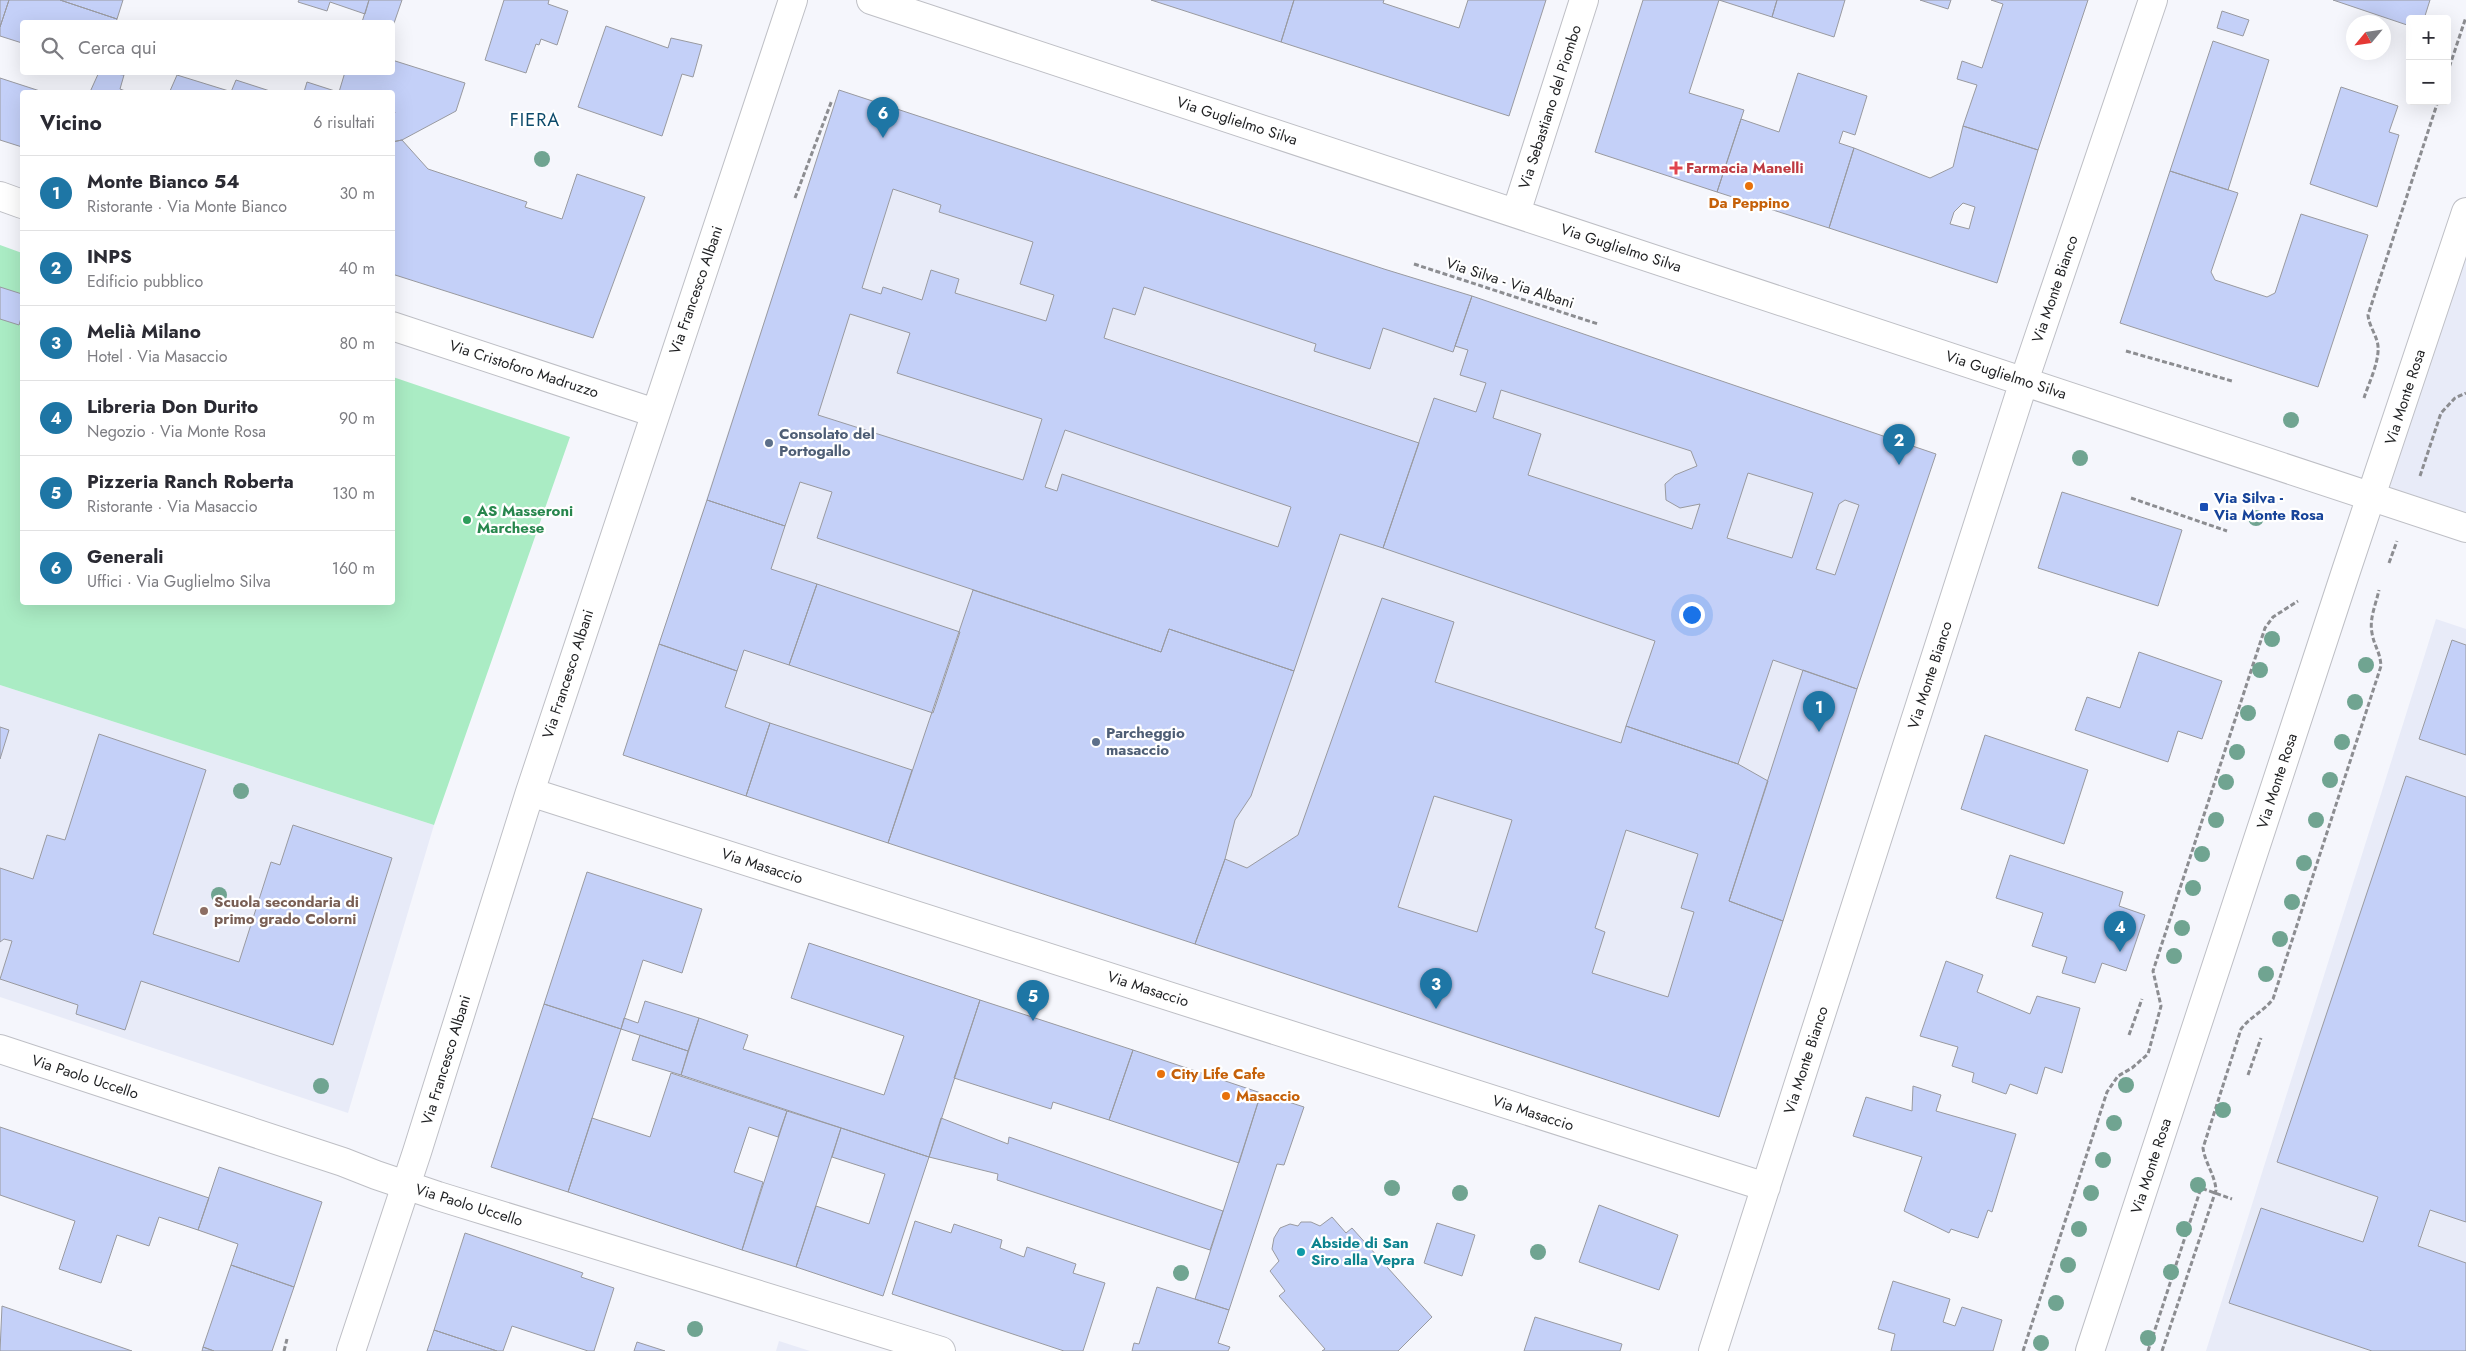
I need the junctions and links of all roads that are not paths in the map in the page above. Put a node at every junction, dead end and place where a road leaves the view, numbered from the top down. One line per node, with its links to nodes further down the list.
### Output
1 (794, 0): 11 (street, Via Francesco Albani)
2 (871, 0): 8 (street, Via Guglielmo Silva)
3 (1584, 0): 8 (street, Via Sebastiano del Piombo)
4 (2153, 0): 10 (street, Via Monte Bianco)
5 (0, 196): 6 (street)
6 (20, 203)
7 (2466, 212): 12 (street, Via Monte Rosa)
8 (1516, 213): 10 (street, Via Guglielmo Silva)
9 (395, 327): 11 (street, Via Cristoforo Madruzzo)
10 (2024, 381): 12 (street, Via Guglielmo Silva); 17 (street, Via Monte Bianco)
11 (655, 413): 14 (street, Via Francesco Albani)
12 (2372, 496): 13 (street, Via Guglielmo Silva); 21 (street, Via Monte Rosa)
13 (2466, 528)
14 (530, 792): 16 (street, Via Francesco Albani); 17 (street, Via Masaccio)
15 (0, 1049): 16 (street, Via Paolo Uccello)
16 (406, 1185): 18 (street, Via Francesco Albani); 19 (street, Via Paolo Uccello)
17 (1766, 1187): 20 (street, Via Monte Bianco)
18 (351, 1351)
19 (941, 1351)
20 (1713, 1351)
21 (2090, 1351)

